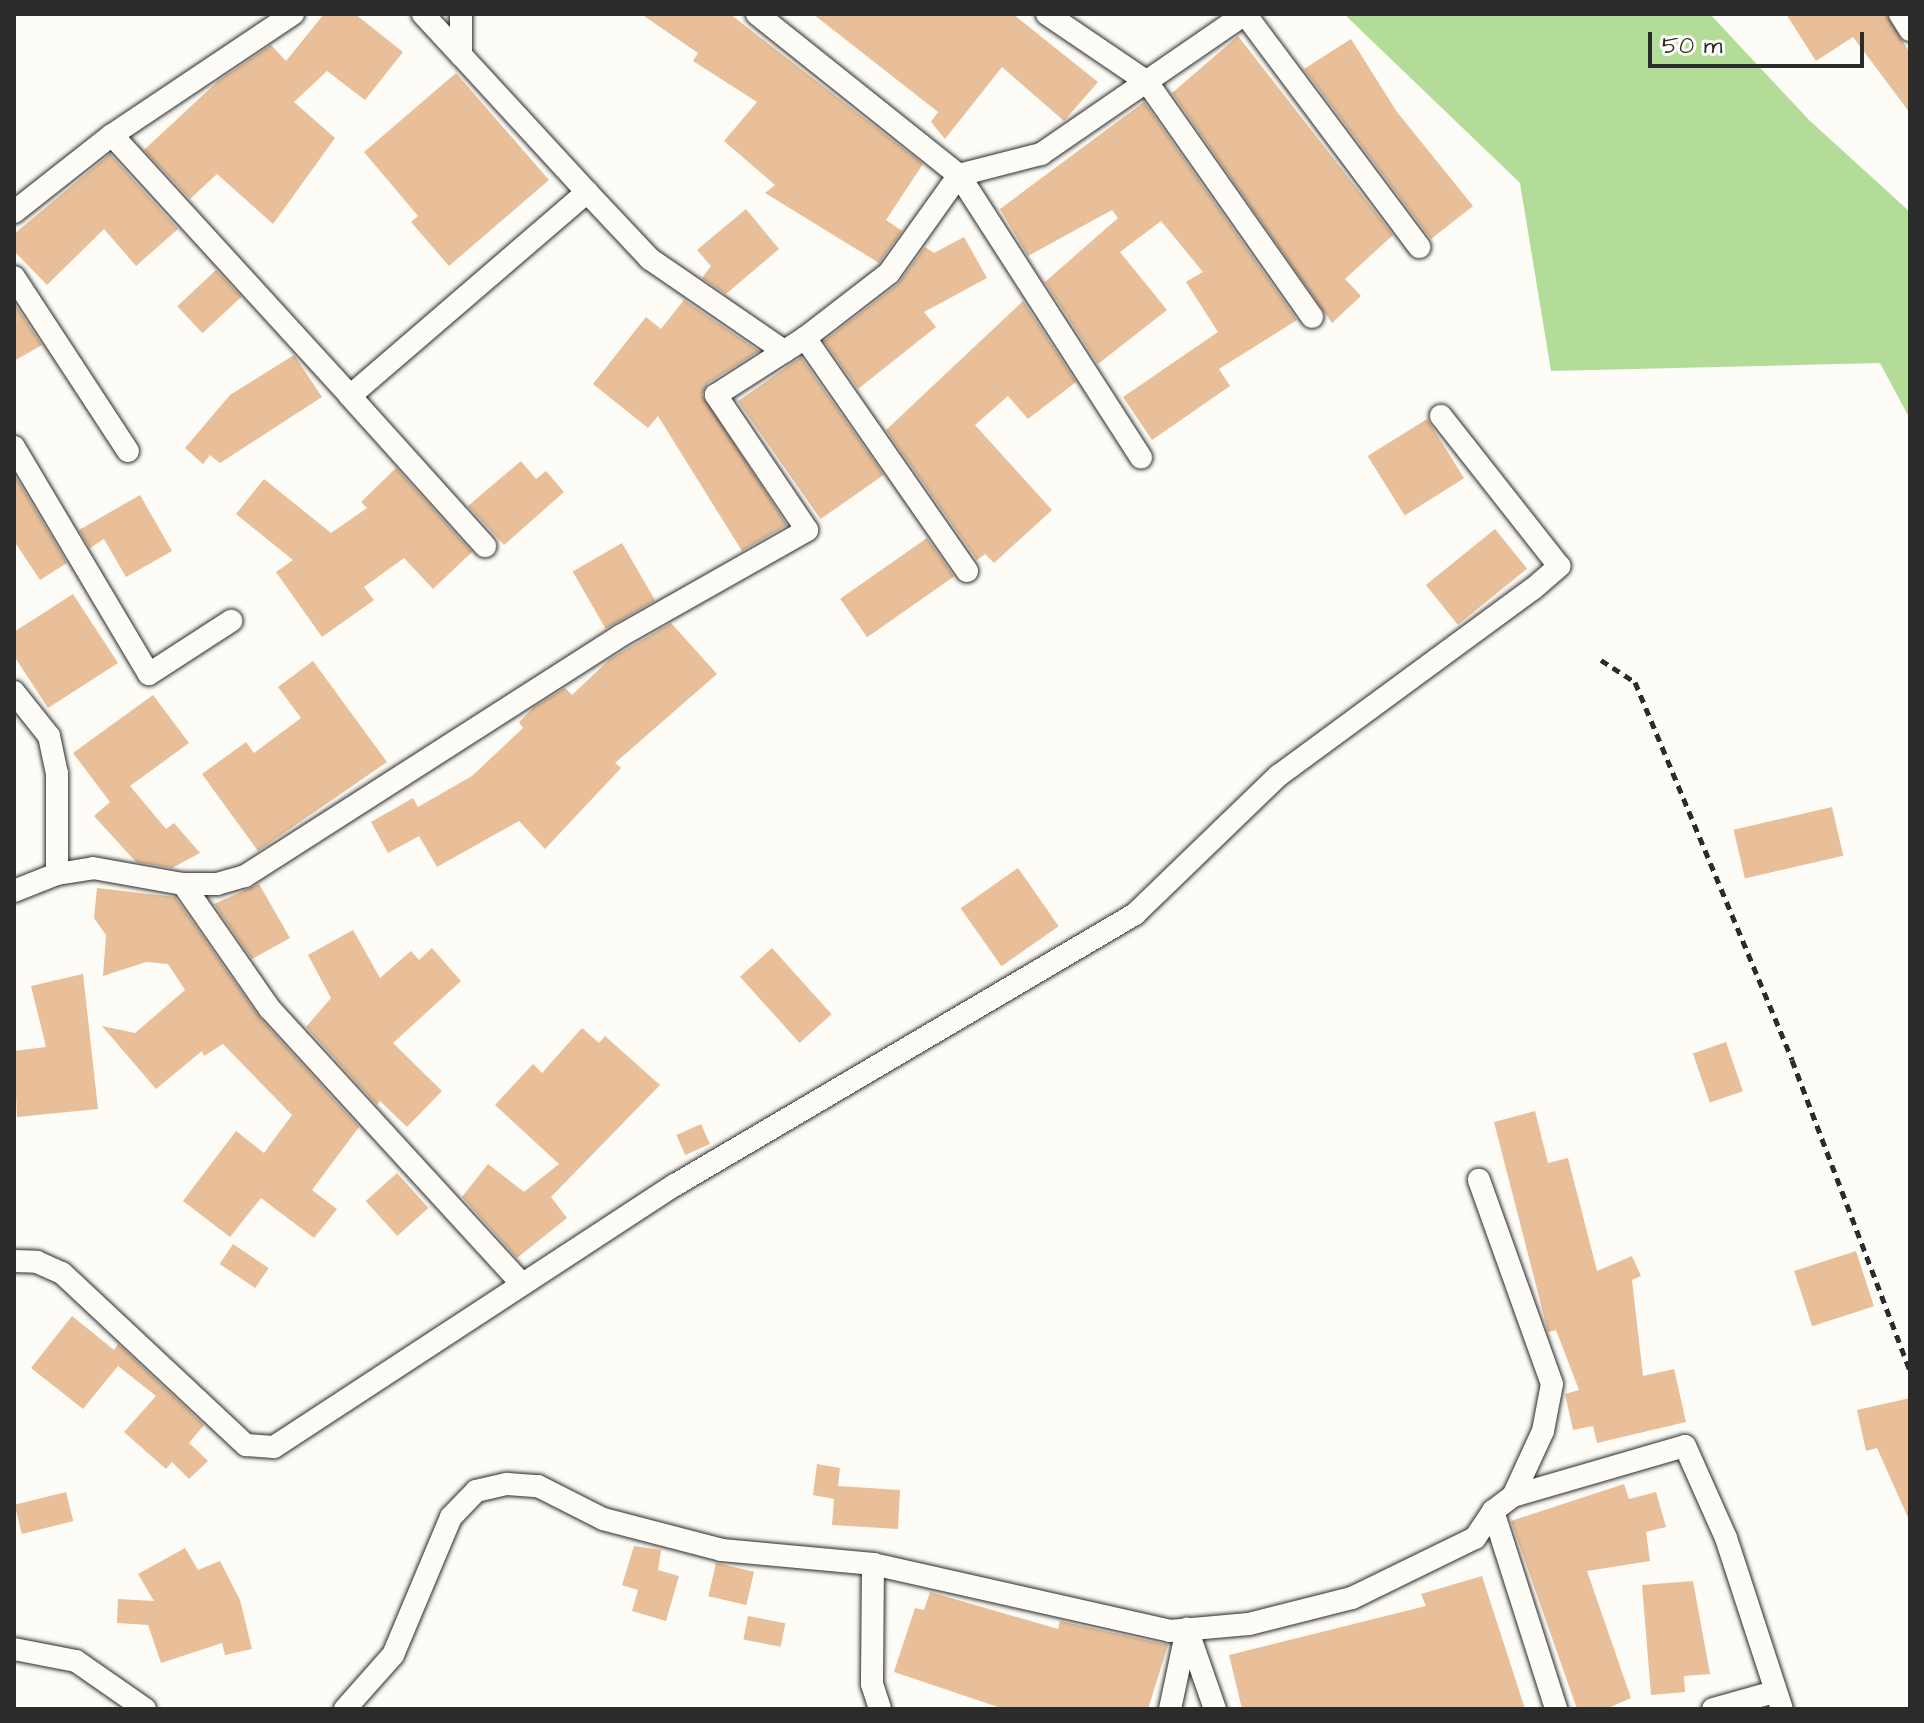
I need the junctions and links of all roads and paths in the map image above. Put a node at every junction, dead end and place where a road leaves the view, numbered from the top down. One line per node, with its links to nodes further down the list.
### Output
1 (293, 14): 10 (street)
2 (423, 14): 8 (street)
3 (461, 14): 8 (street)
4 (757, 14): 11 (street)
5 (1047, 14): 9 (street)
6 (1900, 14): 7 (street)
7 (1910, 30)
8 (461, 55): 12 (street)
9 (1147, 82): 11 (street); 14 (street); 16 (street)
10 (112, 135): 13 (street); 19 (street)
11 (959, 175): 17 (street); 23 (street)
12 (587, 192): 18 (street); 19 (street)
13 (14, 212)
14 (1419, 247)
15 (14, 277): 22 (street)
16 (1312, 317)
17 (805, 338): 18 (street); 25 (street)
18 (784, 351): 30 (street)
19 (350, 396): 24 (street)
20 (1441, 416): 34 (street)
21 (14, 447): 26 (street)
22 (128, 451)
23 (1141, 457)
24 (485, 546)
25 (967, 571)
26 (231, 621)
27 (1601, 660): 35 (path)
28 (14, 692): 29 (street)
29 (57, 874): 30 (street); 31 (street)
30 (183, 884): 34 (street)
31 (14, 891)
32 (1479, 1180): 36 (street)
33 (14, 1261): 34 (street)
34 (521, 1283)
35 (1910, 1371)
36 (1513, 1496): 37 (street); 41 (street)
37 (1493, 1511): 39 (street); 47 (street)
38 (873, 1564): 39 (street); 43 (street); 44 (street)
39 (1187, 1629): 45 (street); 46 (street)
40 (14, 1649): 42 (street)
41 (1778, 1701): 48 (street)
42 (145, 1709)
43 (345, 1709)
44 (880, 1709)
45 (1170, 1709)
46 (1215, 1709)
47 (1556, 1709)
48 (1713, 1709)

